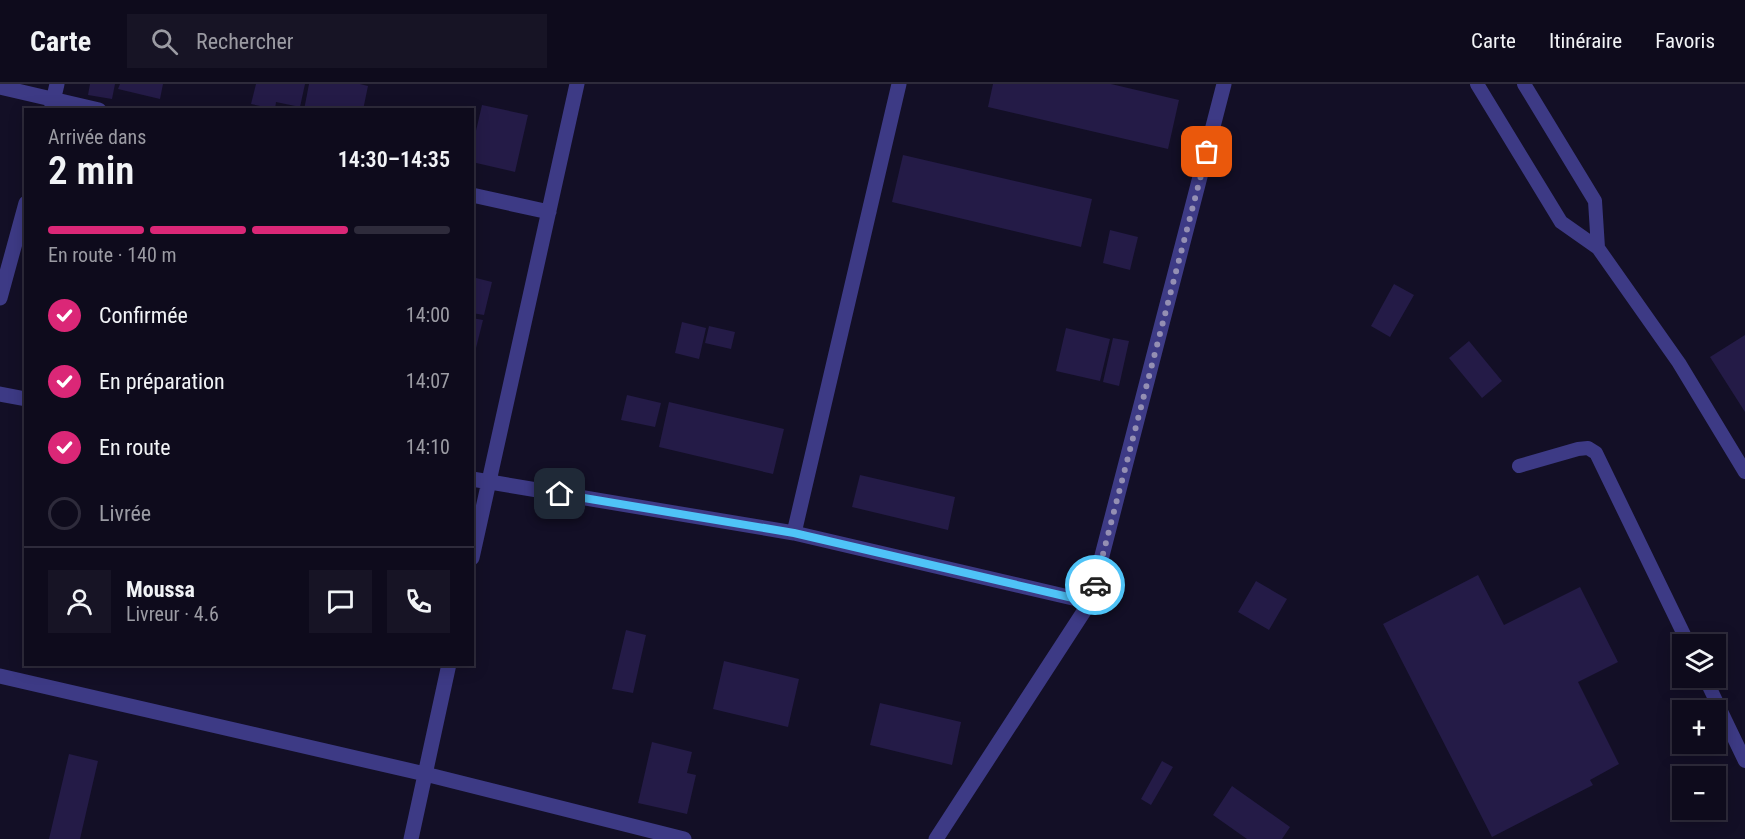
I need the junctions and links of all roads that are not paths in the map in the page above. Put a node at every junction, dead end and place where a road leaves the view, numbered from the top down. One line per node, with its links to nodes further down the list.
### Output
1 (577, 84): 11 (street)
2 (898, 84): 20 (street)
3 (1224, 84): 22 (street)
4 (1477, 84): 12 (lane)
5 (1524, 84): 12 (lane)
6 (0, 87): 7 (street)
7 (54, 98): 8 (street)
8 (92, 108)
9 (474, 195): 11 (street)
10 (24, 210): 13 (street)
11 (549, 212): 19 (street)
12 (1598, 248): 17 (lane)
13 (0, 298)
14 (0, 394): 15 (street)
15 (24, 399)
16 (1519, 466): 23 (lane)
17 (1745, 472)
18 (474, 479): 19 (street)
19 (489, 482): 20 (street); 21 (street)
20 (794, 533): 22 (street)
21 (474, 549)
22 (1090, 602): 31 (street)
23 (1684, 634)
24 (449, 666): 28 (street)
25 (0, 676): 28 (street)
26 (1710, 688): 27 (lane)
27 (1745, 761)
28 (425, 774): 29 (street); 30 (street)
29 (411, 839)
30 (684, 839)
31 (936, 839)

